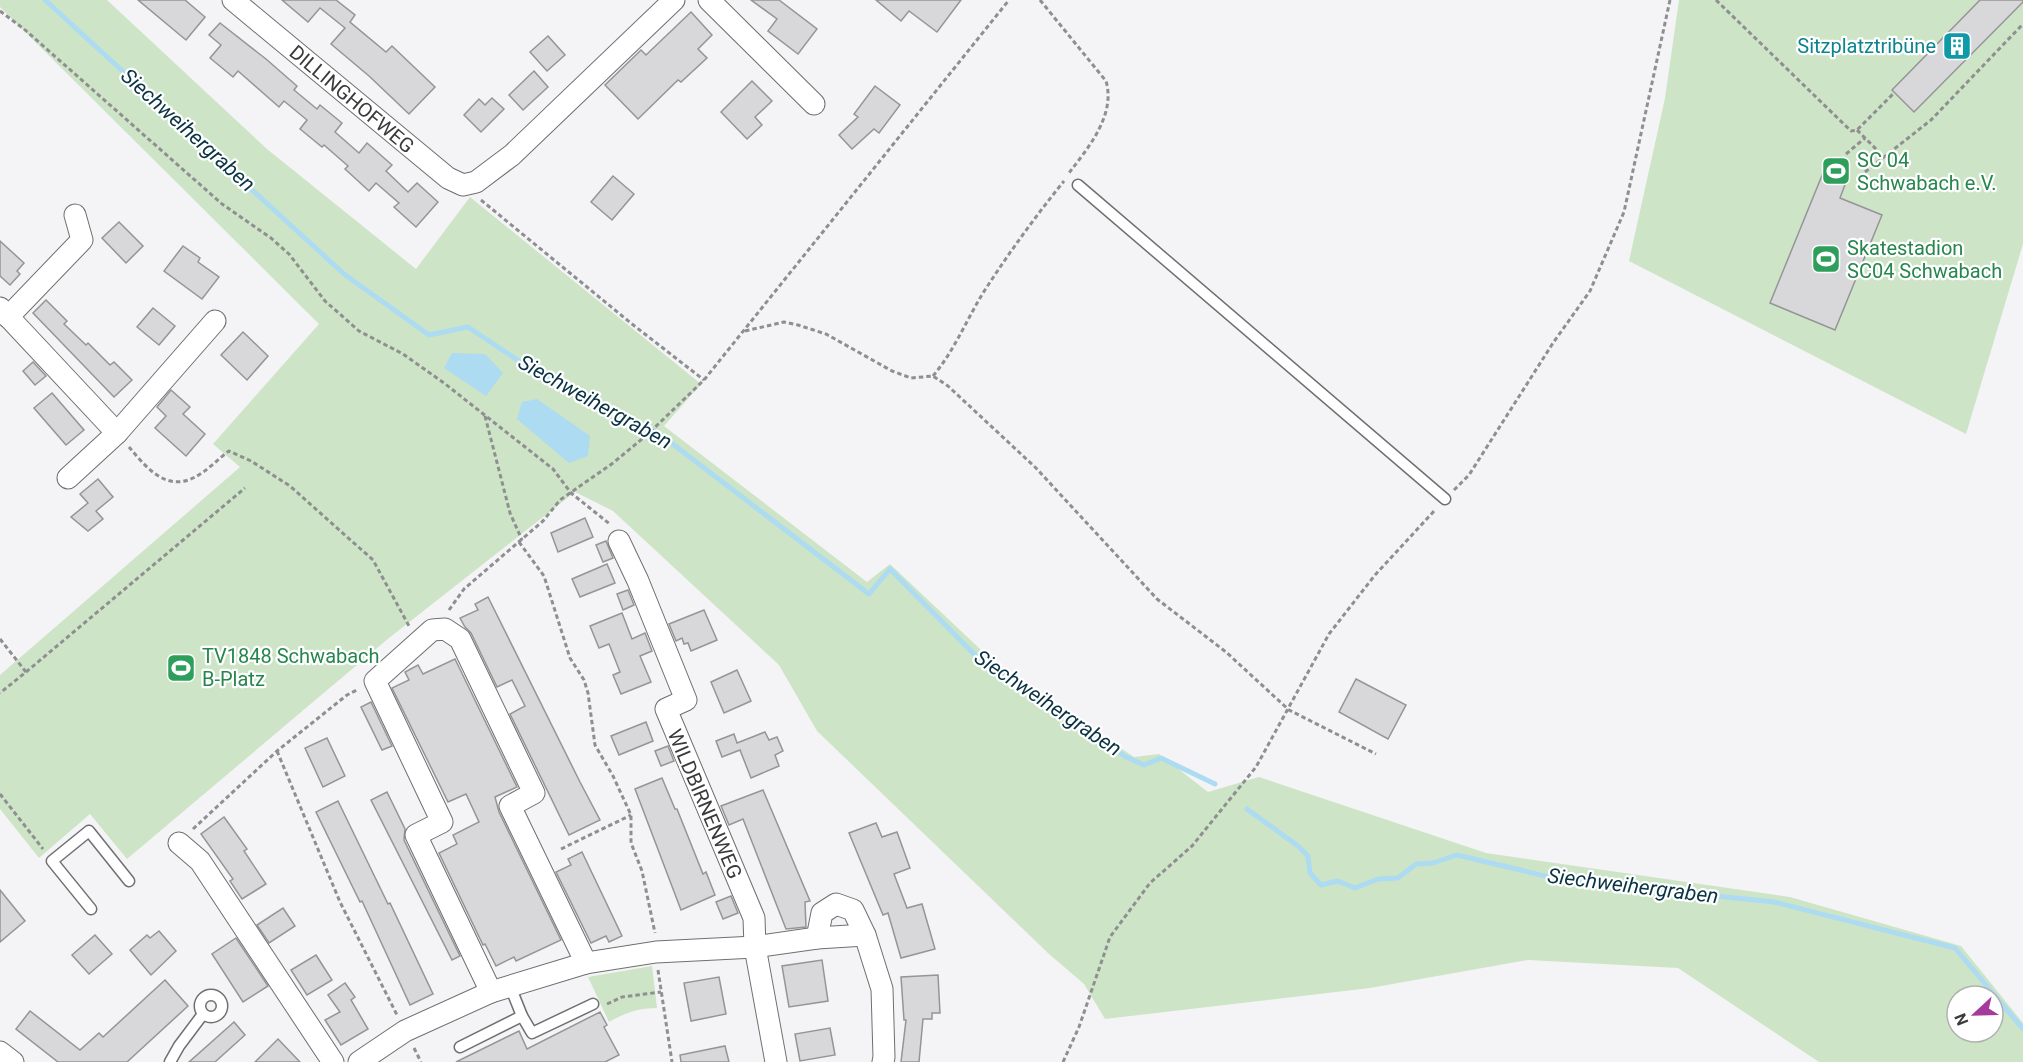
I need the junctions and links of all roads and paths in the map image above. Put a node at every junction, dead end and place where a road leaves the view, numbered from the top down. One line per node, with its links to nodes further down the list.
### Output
1 (233, 0): 17 (street, DILLINGHOFWEG)
2 (674, 0): 17 (street)
3 (709, 0): 11 (street)
4 (1009, 0): 22 (path)
5 (1040, 0): 23 (path)
6 (1670, 0): 30 (path)
7 (1716, 0): 12 (path)
8 (0, 11): 25 (path)
9 (2023, 24): 16 (path)
10 (1893, 94): 12 (path)
11 (814, 104)
12 (1857, 130): 13 (path)
13 (1865, 138): 14 (path); 15 (path)
14 (1878, 151)
15 (1846, 154)
16 (1865, 172)
17 (470, 184): 24 (path)
18 (1078, 185): 30 (lane)
19 (75, 215): 20 (street)
20 (4, 313): 26 (street)
21 (215, 321): 26 (street)
22 (743, 332): 23 (path); 24 (path)
23 (933, 376): 39 (path)
24 (704, 380): 29 (path)
25 (485, 416): 29 (path); 31 (path)
26 (117, 433): 27 (street); 35 (path)
27 (68, 478)
28 (245, 488): 36 (path)
29 (571, 493): 31 (path); 32 (path)
30 (1445, 499): 39 (path)
31 (521, 541): 33 (path); 43 (path)
32 (619, 541): 51 (street, WILDBIRNENWEG)
33 (445, 629): 35 (street); 53 (street)
34 (0, 641): 36 (path)
35 (416, 645): 37 (street)
36 (26, 672): 38 (path)
37 (375, 681): 40 (path); 54 (street)
38 (0, 693)
39 (1289, 710): 41 (path); 69 (path)
40 (277, 752): 44 (path); 59 (path)
41 (1376, 754)
42 (0, 794): 46 (path)
43 (631, 815): 45 (path); 52 (path)
44 (179, 843): 64 (street)
45 (561, 849)
46 (45, 852)
47 (129, 881): 48 (lane)
48 (91, 909)
49 (865, 935): 50 (street); 50 (street); 68 (street)
50 (817, 938): 51 (street)
51 (755, 947): 52 (street); 67 (street, WILDBIRNENWEG)
52 (656, 952): 53 (street); 55 (path)
53 (586, 963): 54 (street)
54 (500, 989): 58 (lane); 59 (street)
55 (661, 992): 56 (path); 66 (path)
56 (593, 1004): 58 (lane)
57 (202, 1014): 63 (lane)
58 (522, 1016): 60 (lane)
59 (405, 1031): 65 (street)
60 (460, 1047)
61 (0, 1052): 62 (street)
62 (13, 1062)
63 (170, 1062)
64 (333, 1062)
65 (359, 1062)
66 (672, 1062)
67 (776, 1062)
68 (883, 1062)
69 (1063, 1062)

